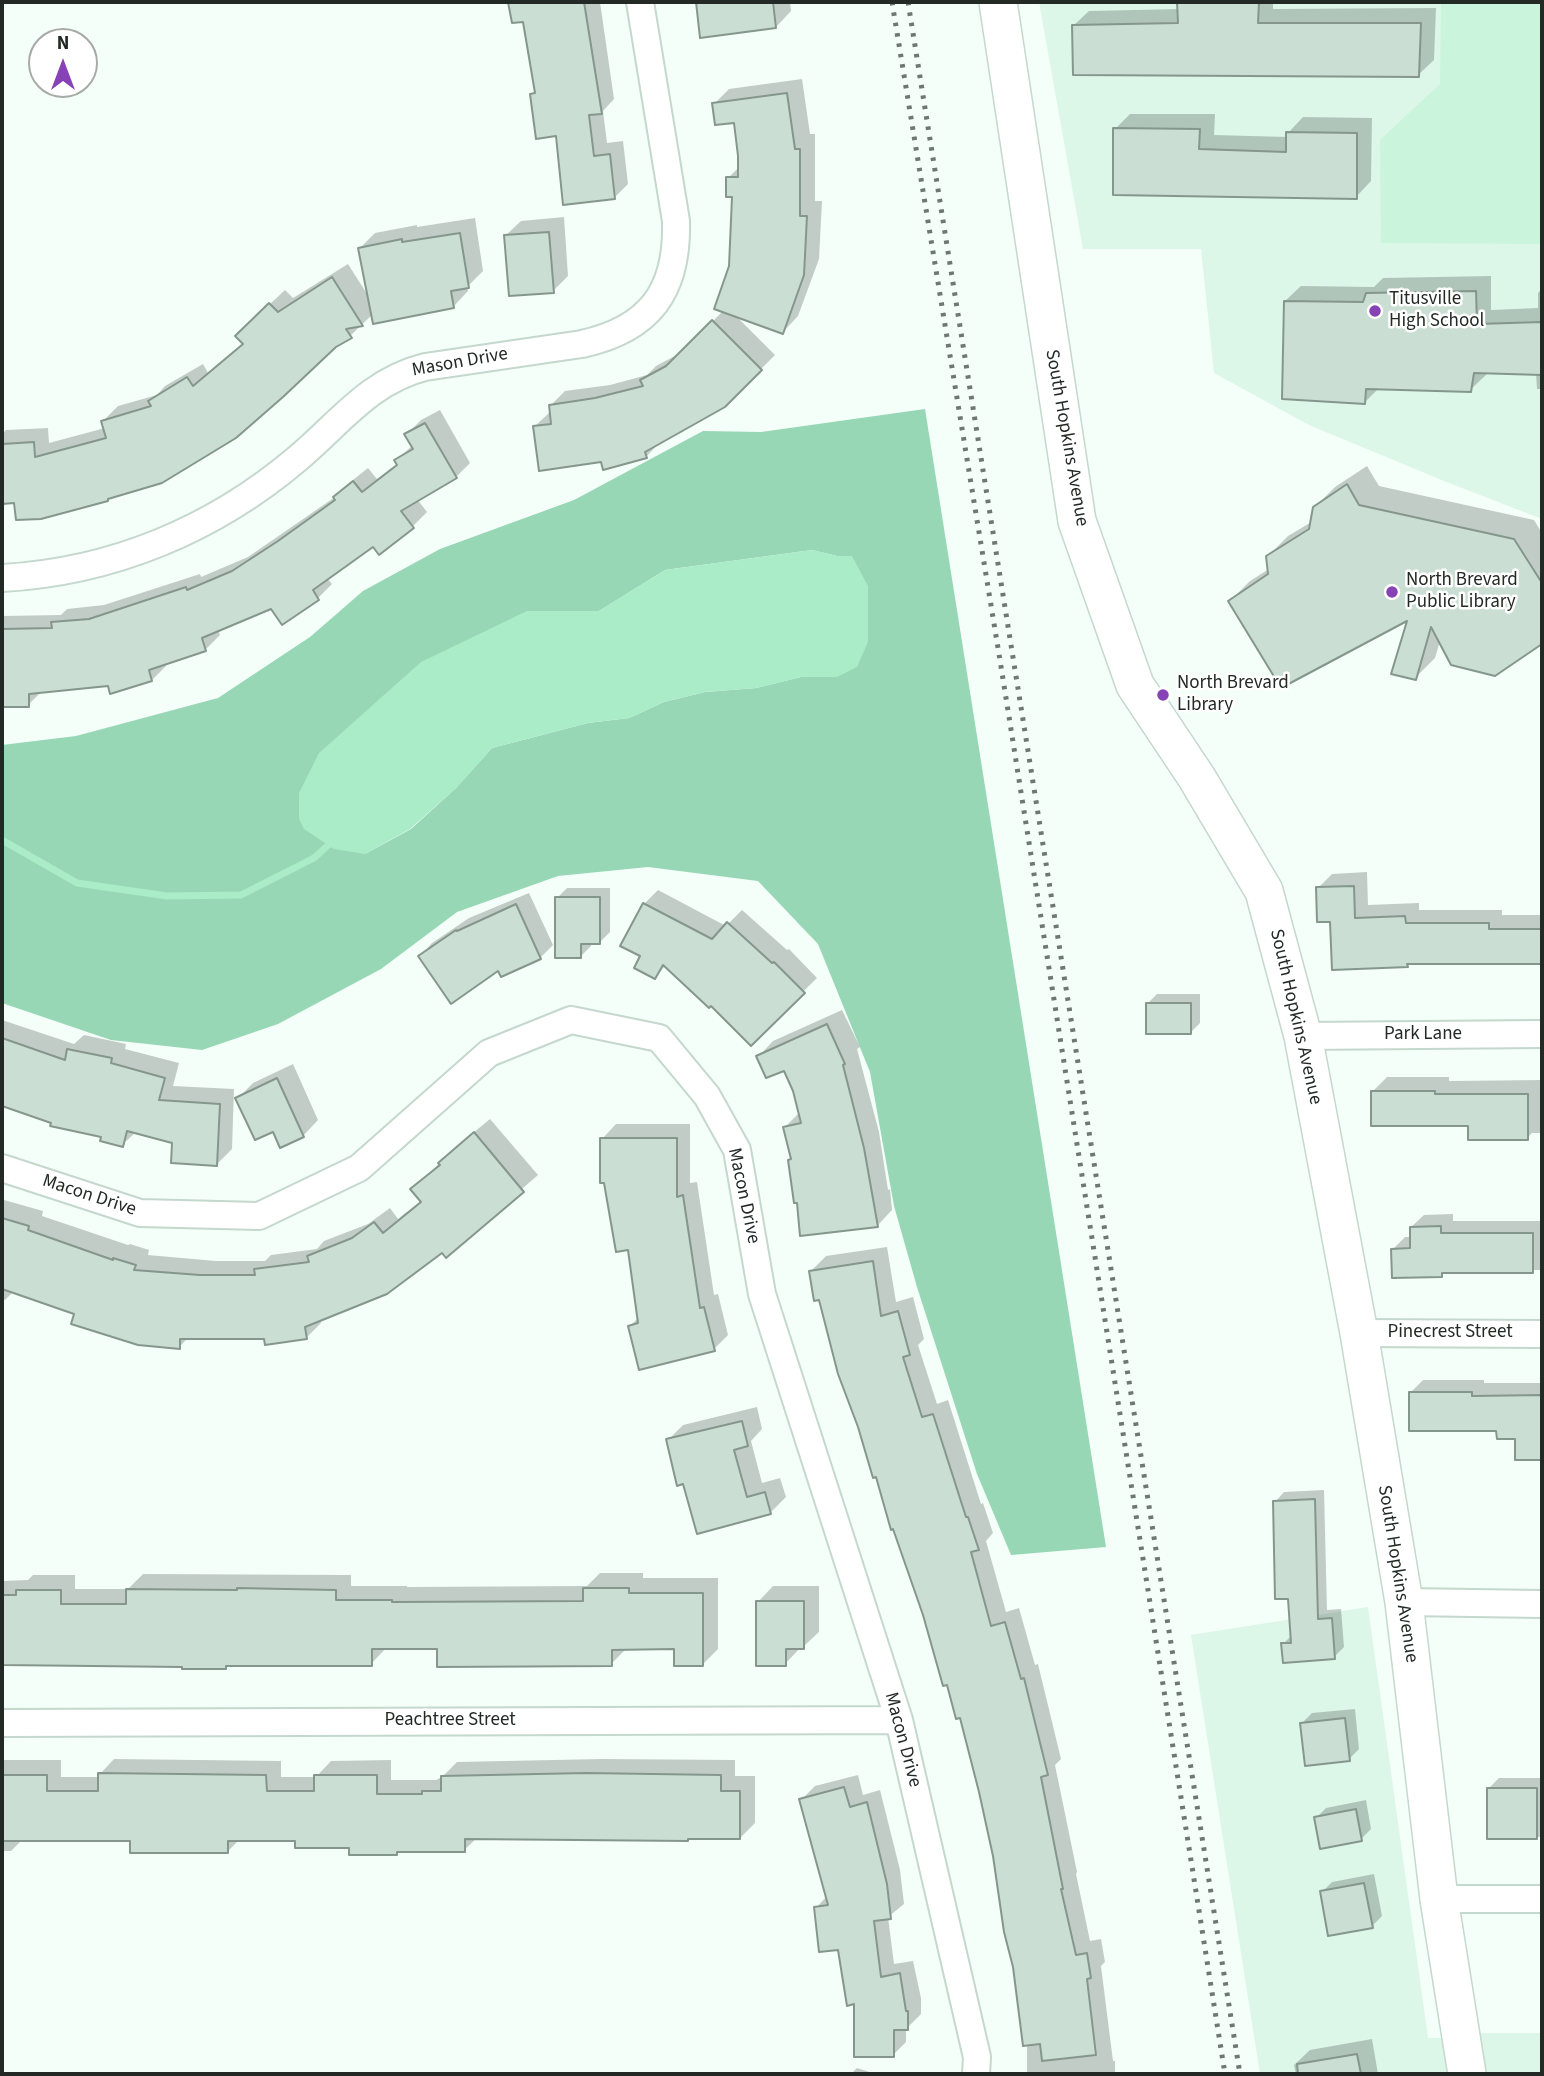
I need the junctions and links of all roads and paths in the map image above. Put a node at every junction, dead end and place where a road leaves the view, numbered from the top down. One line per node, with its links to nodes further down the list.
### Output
1 (640, 2): 3 (street, Mason Drive)
2 (998, 2): 5 (street, South Hopkins Avenue)
3 (2, 578)
4 (1542, 1034): 5 (street, Park Lane)
5 (1303, 1035): 7 (street, South Hopkins Avenue)
6 (2, 1168): 11 (street, Macon Drive)
7 (1359, 1333): 8 (street, Pinecrest Street); 9 (street, South Hopkins Avenue)
8 (1542, 1334)
9 (1404, 1602): 10 (street); 13 (street, South Hopkins Avenue)
10 (1542, 1604)
11 (899, 1720): 12 (street, Peachtree Street); 15 (street, Macon Drive)
12 (2, 1723)
13 (1439, 1899): 14 (street); 16 (street, South Hopkins Avenue)
14 (1542, 1899)
15 (976, 2074)
16 (1467, 2074)

